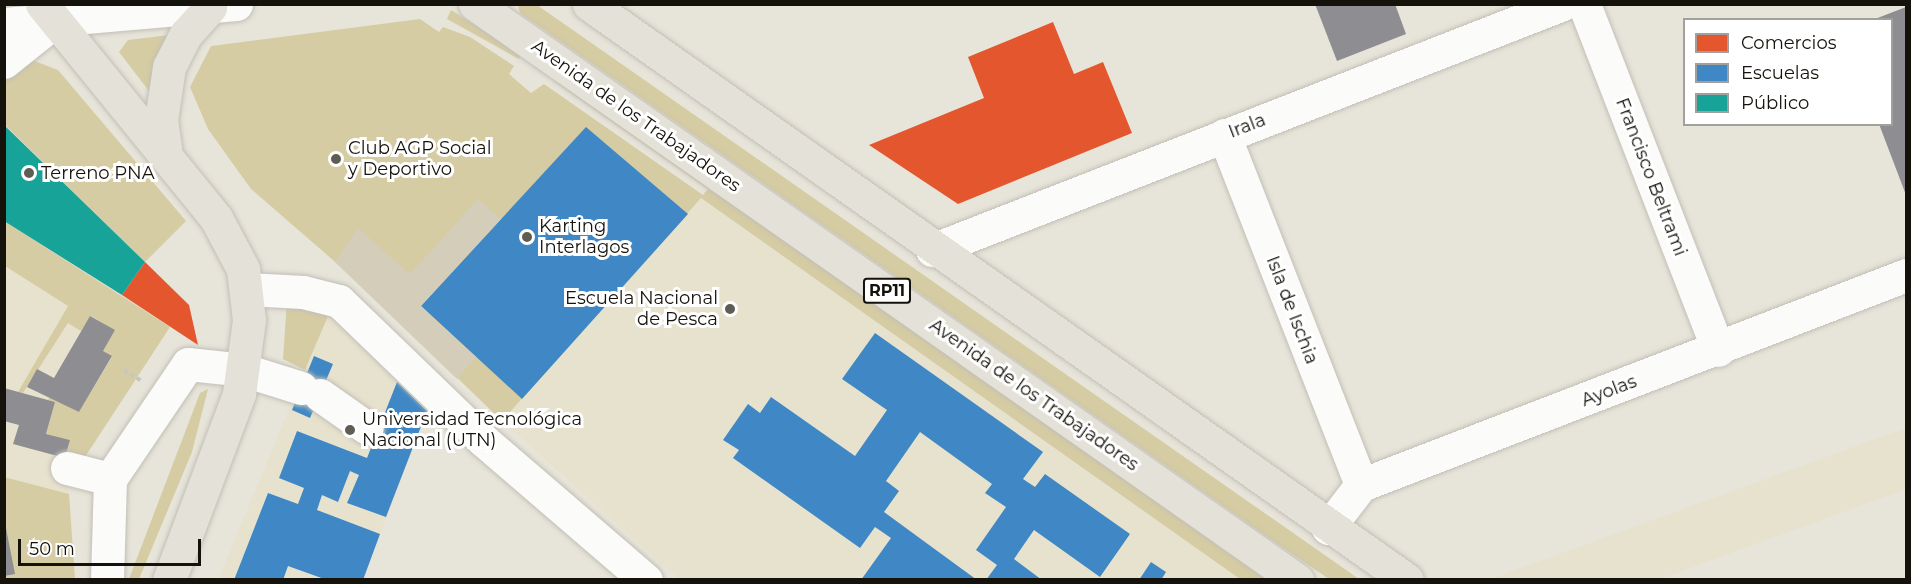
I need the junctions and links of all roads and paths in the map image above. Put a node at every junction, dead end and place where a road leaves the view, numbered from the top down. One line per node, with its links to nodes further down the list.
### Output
1 (475, 4): 24 (main road, Avenida de los Trabajadores / RP11)
2 (589, 4): 11 (main road)
3 (1563, 4): 9 (street, Irala)
4 (1584, 4): 14 (street, Francisco Beltrami)
5 (219, 5): 6 (street); 10 (main road)
6 (48, 13): 7 (street); 8 (street); 10 (main road)
7 (4, 24)
8 (4, 62)
9 (1224, 135): 11 (street, Irala); 19 (street, Isla de Ischia)
10 (166, 155): 13 (main road)
11 (932, 250): 20 (main road)
12 (1906, 274): 14 (street, Ayolas)
13 (247, 289): 15 (main road); 23 (street)
14 (1718, 350): 19 (street, Ayolas)
15 (244, 370): 16 (street); 18 (street); 22 (main road)
16 (367, 428)
17 (67, 468): 18 (street)
18 (110, 479): 21 (street)
19 (1361, 485): 20 (street)
20 (1328, 528): 25 (main road)
21 (107, 579)
22 (169, 579)
23 (646, 579)
24 (1296, 579)
25 (1407, 579)

